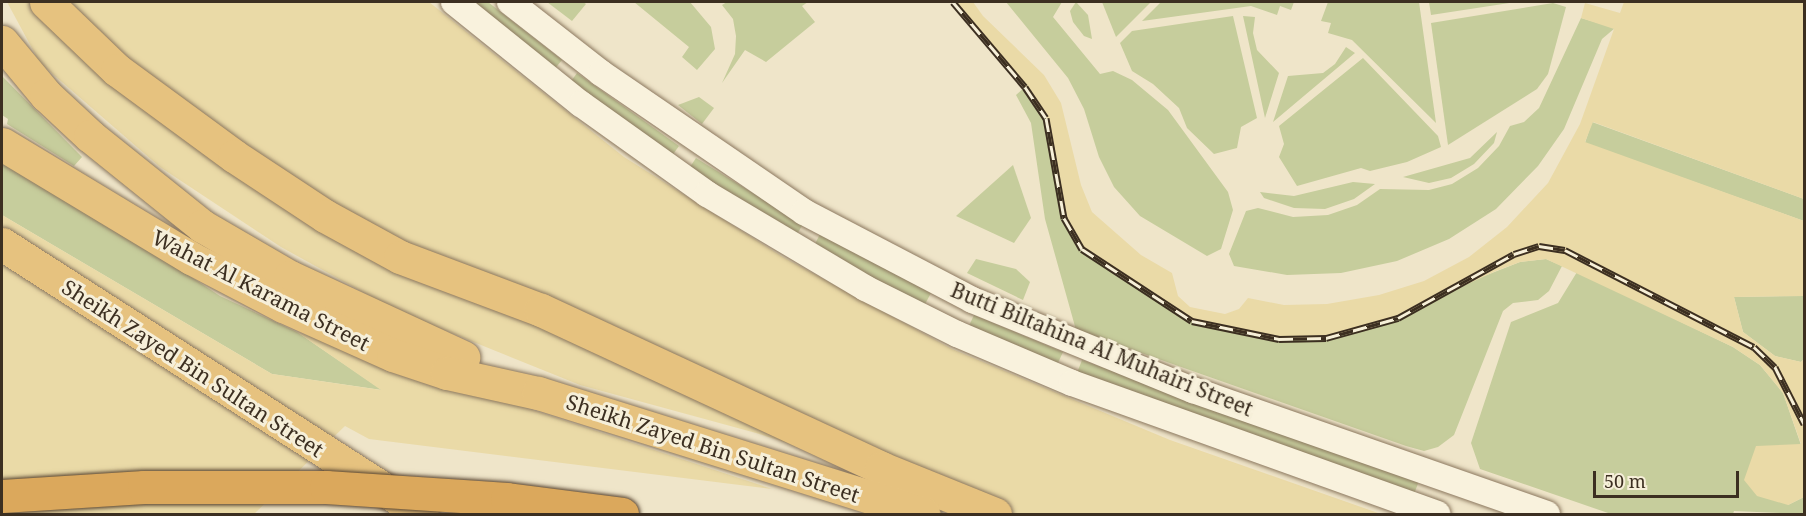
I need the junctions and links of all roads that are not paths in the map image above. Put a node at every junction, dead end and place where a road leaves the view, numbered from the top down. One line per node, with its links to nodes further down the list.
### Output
1 (46, 2): 14 (highway)
2 (454, 2): 10 (street, Butti Biltahina Al Muhairi Street)
3 (510, 2): 8 (street, Butti Biltahina Al Muhairi Street)
4 (2, 42): 7 (highway)
5 (2, 144): 7 (highway, Wahat Al Karama Street)
6 (2, 244): 11 (highway, Sheikh Zayed Bin Sultan Street)
7 (538, 393): 13 (highway, Sheikh Zayed Bin Sultan Street)
8 (1442, 476): 10 (street); 15 (street, Butti Biltahina Al Muhairi Street)
9 (2, 496): 12 (highway, Sheikh Zayed Bin Sultan Street, bridge)
10 (1433, 513)
11 (422, 514)
12 (622, 514)
13 (923, 514)
14 (994, 514)
15 (1547, 514)

